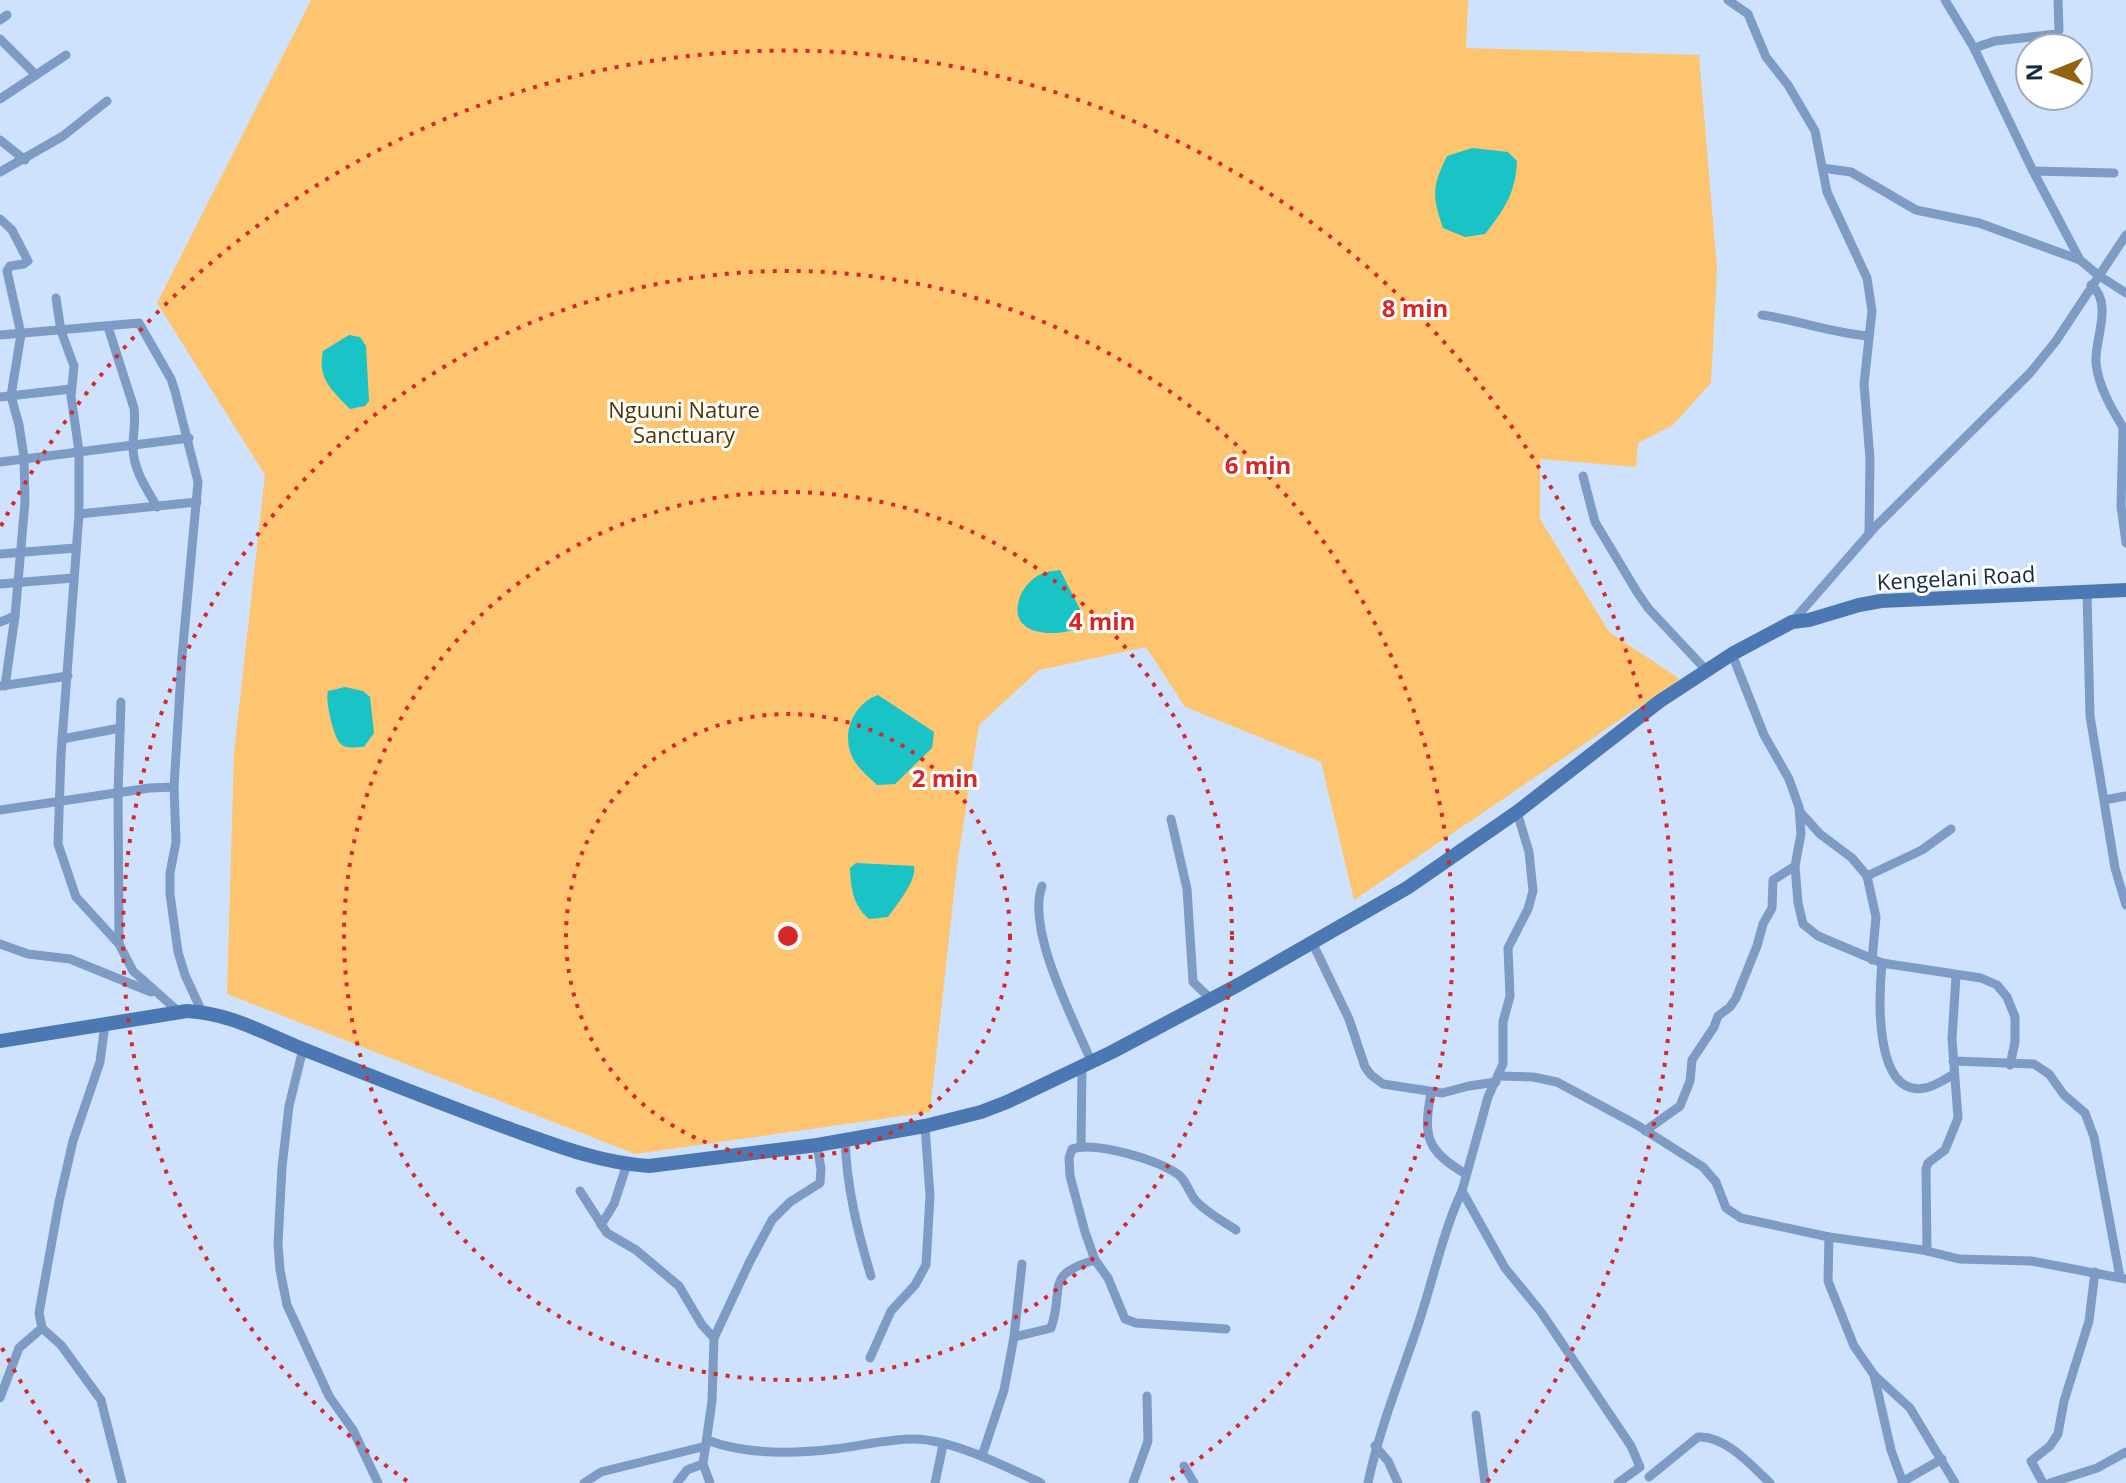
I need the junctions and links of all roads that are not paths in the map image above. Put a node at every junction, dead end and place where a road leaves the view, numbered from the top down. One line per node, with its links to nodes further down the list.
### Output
1 (1728, 0): 12 (street)
2 (1945, 0): 5 (street)
3 (2058, 0): 5 (street)
4 (0, 39): 7 (street)
5 (1974, 48): 13 (street)
6 (66, 55): 7 (street)
7 (36, 75): 8 (street)
8 (0, 99)
9 (107, 101): 11 (street)
10 (0, 140): 11 (street)
11 (25, 160): 14 (street)
12 (1823, 168): 18 (street); 28 (street)
13 (2033, 171): 15 (street); 18 (street)
14 (0, 172)
15 (2114, 173)
16 (0, 219): 26 (street)
17 (2126, 235): 19 (street)
18 (2080, 260): 19 (street)
19 (2098, 275): 20 (street); 21 (street)
20 (2091, 285): 31 (street); 41 (street)
21 (2126, 293)
22 (56, 298): 25 (street)
23 (1762, 315): 28 (street)
24 (108, 327): 25 (street); 32 (street); 33 (street)
25 (61, 331): 26 (street); 29 (street)
26 (21, 334): 27 (street); 30 (street)
27 (0, 335)
28 (1869, 336): 41 (street)
29 (71, 389): 30 (street); 34 (street)
30 (5, 397): 35 (street)
31 (2124, 430): 42 (street)
32 (189, 438): 33 (street); 38 (street)
33 (133, 445): 34 (street); 39 (street)
34 (79, 451): 35 (street); 40 (street)
35 (24, 457): 36 (street); 44 (street)
36 (0, 462)
37 (1583, 476): 55 (street)
38 (197, 502): 39 (street); 61 (street)
39 (157, 507): 40 (street)
40 (79, 514): 43 (street)
41 (1869, 534): 53 (street)
42 (2126, 543)
43 (75, 548): 44 (street); 46 (street)
44 (22, 551): 45 (street); 47 (street)
45 (0, 554)
46 (73, 578): 47 (street); 56 (street)
47 (19, 582): 48 (street); 51 (street)
48 (0, 584)
49 (2126, 590): 50 (main road, Kengelani Road)
50 (2087, 593): 53 (main road, Kengelani Road); 64 (street)
51 (15, 616): 52 (street); 57 (street)
52 (0, 622)
53 (1792, 622): 54 (main road, Kengelani Road)
54 (1732, 654): 55 (main road, Kengelani Road); 68 (street)
55 (1707, 671): 67 (main road, Kengelani Road)
56 (68, 676): 57 (street); 60 (street)
57 (2, 686)
58 (121, 702): 59 (street)
59 (120, 728): 60 (street); 62 (street)
60 (62, 739): 65 (street)
61 (174, 787): 62 (street); 83 (street)
62 (118, 793): 65 (street); 76 (street)
63 (2126, 796): 64 (street)
64 (2104, 800): 74 (street)
65 (59, 803): 66 (street); 76 (street)
66 (0, 810)
67 (1517, 812): 77 (main road, Kengelani Road); 91 (street)
68 (1800, 812): 71 (street); 72 (street)
69 (1171, 819): 81 (street)
70 (1951, 829): 72 (street)
71 (1795, 866): 78 (street); 94 (street)
72 (1867, 876): 78 (street)
73 (1042, 886): 88 (street)
74 (2126, 905)
75 (0, 944): 80 (street)
76 (119, 944): 80 (street)
77 (1313, 944): 81 (main road, Kengelani Road); 92 (street)
78 (1877, 961): 79 (street); 90 (street)
79 (1956, 976): 87 (street); 89 (street)
80 (158, 995): 82 (street)
81 (1211, 999): 88 (main road, Kengelani Road)
82 (179, 1012): 83 (main road, Kengelani Road); 84 (main road, Kengelani Road)
83 (202, 1012): 86 (main road, Kengelani Road)
84 (105, 1024): 85 (main road, Kengelani Road); 111 (street)
85 (0, 1041)
86 (303, 1049): 98 (main road, Kengelani Road); 132 (street)
87 (1953, 1061): 89 (street); 90 (street)
88 (1087, 1064): 93 (main road, Kengelani Road); 97 (street)
89 (2010, 1065): 110 (street)
90 (1954, 1074): 105 (street)
91 (1498, 1079): 92 (street); 94 (street); 99 (street)
92 (1431, 1093): 99 (street)
93 (925, 1126): 95 (main road, Kengelani Road); 115 (street)
94 (1645, 1131): 104 (street)
95 (845, 1140): 96 (main road, Kengelani Road); 109 (street)
96 (817, 1145): 98 (main road, Kengelani Road); 114 (street)
97 (1081, 1147): 103 (street); 106 (street)
98 (627, 1164): 102 (street)
99 (1466, 1174): 101 (street)
100 (580, 1191): 102 (street)
101 (1462, 1191): 122 (street); 128 (street)
102 (601, 1225): 114 (street)
103 (1236, 1230)
104 (1829, 1237): 105 (street); 116 (street)
105 (1927, 1251): 108 (street)
106 (1095, 1260): 112 (street); 113 (street)
107 (1022, 1264): 113 (street)
108 (2095, 1272): 110 (street); 146 (street)
109 (871, 1276)
110 (2123, 1278)
111 (42, 1328): 118 (street); 131 (street)
112 (1226, 1329)
113 (1014, 1337): 124 (street)
114 (714, 1338): 120 (street)
115 (870, 1358)
116 (1874, 1375): 125 (street); 130 (street)
117 (1147, 1396): 138 (street)
118 (0, 1398)
119 (1476, 1415): 142 (street)
120 (706, 1443): 121 (street); 126 (street); 133 (street)
121 (943, 1445): 124 (street); 136 (street)
122 (1375, 1446): 140 (street); 141 (street)
123 (2126, 1452): 147 (street)
124 (982, 1456): 137 (street)
125 (1942, 1459): 130 (street); 145 (street)
126 (703, 1464): 134 (street); 135 (street)
127 (1184, 1466): 139 (street)
128 (1640, 1467): 129 (street); 143 (street)
129 (1652, 1480): 144 (street)
130 (1902, 1482)
131 (122, 1483)
132 (378, 1483)
133 (584, 1483)
134 (677, 1483)
135 (710, 1483)
136 (935, 1483)
137 (1041, 1483)
138 (1133, 1483)
139 (1194, 1483)
140 (1368, 1483)
141 (1398, 1483)
142 (1485, 1483)
143 (1618, 1483)
144 (1770, 1483)
145 (1955, 1483)
146 (2043, 1483)
147 (2050, 1483)

